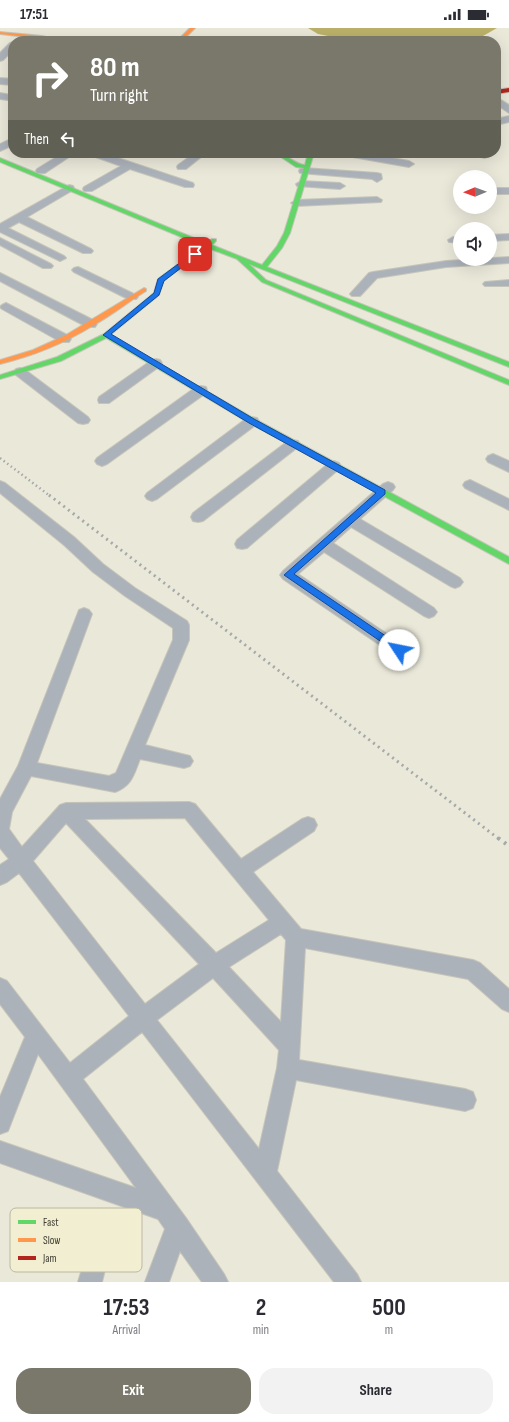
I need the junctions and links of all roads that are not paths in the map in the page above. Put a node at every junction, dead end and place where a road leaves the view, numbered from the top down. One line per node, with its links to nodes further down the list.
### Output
1 (193, 28): 4 (street)
2 (0, 33): 3 (street)
3 (32, 36)
4 (184, 36)
5 (501, 104): 6 (street)
6 (509, 110)
7 (10, 158): 20 (street)
8 (62, 158): 20 (street)
9 (108, 158): 17 (street)
10 (194, 158): 18 (street)
11 (286, 158): 19 (street)
12 (303, 158): 19 (street)
13 (308, 158): 19 (street)
14 (375, 158): 16 (street)
15 (0, 160): 25 (street)
16 (409, 164)
17 (129, 165): 23 (street); 26 (street)
18 (182, 167)
19 (302, 168): 21 (street); 22 (street); 37 (street)
20 (41, 171): 26 (street)
21 (377, 179)
22 (301, 184): 24 (street); 30 (street)
23 (189, 185)
24 (340, 186)
25 (69, 188): 31 (street); 36 (street)
26 (88, 189): 36 (street)
27 (497, 191): 28 (street)
28 (509, 191)
29 (377, 200): 30 (street)
30 (296, 204): 43 (street)
31 (18, 217): 32 (street); 38 (street)
32 (0, 228): 39 (street)
33 (509, 237): 34 (street)
34 (497, 238)
35 (0, 241): 44 (street)
36 (214, 244): 40 (street); 42 (street); 49 (street)
37 (270, 244)
38 (86, 251)
39 (60, 258)
40 (240, 259): 42 (street); 64 (street)
41 (509, 260): 50 (street)
42 (255, 261): 43 (street)
43 (265, 264): 50 (street); 61 (street)
44 (47, 266)
45 (78, 270): 51 (street)
46 (0, 276): 54 (street)
47 (509, 283): 48 (street)
48 (488, 284)
49 (158, 285): 51 (street); 55 (street)
50 (356, 294): 52 (street)
51 (137, 298): 54 (street)
52 (377, 302)
53 (6, 307): 56 (street)
54 (91, 324): 56 (street)
55 (110, 332): 60 (street); 62 (street); 76 (street)
56 (65, 339): 59 (street)
57 (495, 350): 58 (street)
58 (509, 355)
59 (0, 362)
60 (156, 363): 65 (street); 66 (street)
61 (509, 365)
62 (20, 372): 63 (street); 67 (street)
63 (0, 377)
64 (509, 383)
65 (201, 390): 68 (street); 71 (street)
66 (104, 400)
67 (83, 420)
68 (252, 421): 69 (street); 77 (street)
69 (293, 444): 72 (street); 79 (street)
70 (493, 459): 73 (street)
71 (102, 461)
72 (334, 466): 76 (street); 81 (street)
73 (509, 467)
74 (470, 485): 78 (street)
75 (0, 486): 89 (street)
76 (385, 490): 80 (street); 83 (street); 84 (street)
77 (152, 496)
78 (509, 505)
79 (198, 517)
80 (350, 520): 82 (street); 85 (street)
81 (242, 544)
82 (323, 544): 86 (street); 88 (street)
83 (509, 552)
84 (509, 561)
85 (455, 582)
86 (429, 612)
87 (84, 614): 91 (street)
88 (399, 650)
89 (134, 750): 90 (street); 91 (street)
90 (184, 761)
91 (26, 768): 94 (street)
92 (66, 811): 94 (street); 95 (street); 99 (street)
93 (308, 825): 95 (street)
94 (21, 861): 96 (street); 102 (street)
95 (240, 870): 97 (street)
96 (0, 876)
97 (283, 922): 98 (street); 99 (street)
98 (296, 937): 101 (street); 104 (street)
99 (214, 965): 102 (street); 104 (street)
100 (2, 999): 103 (street)
101 (509, 1002)
102 (143, 1018): 106 (street); 110 (street)
103 (36, 1034): 106 (street); 108 (street)
104 (290, 1046): 105 (street)
105 (288, 1068): 107 (street); 110 (street)
106 (69, 1077): 111 (street)
107 (465, 1100)
108 (0, 1122)
109 (0, 1152): 111 (street)
110 (266, 1175): 114 (street)
111 (172, 1218): 112 (street); 113 (street)
112 (157, 1282)
113 (216, 1282)
114 (349, 1282)

